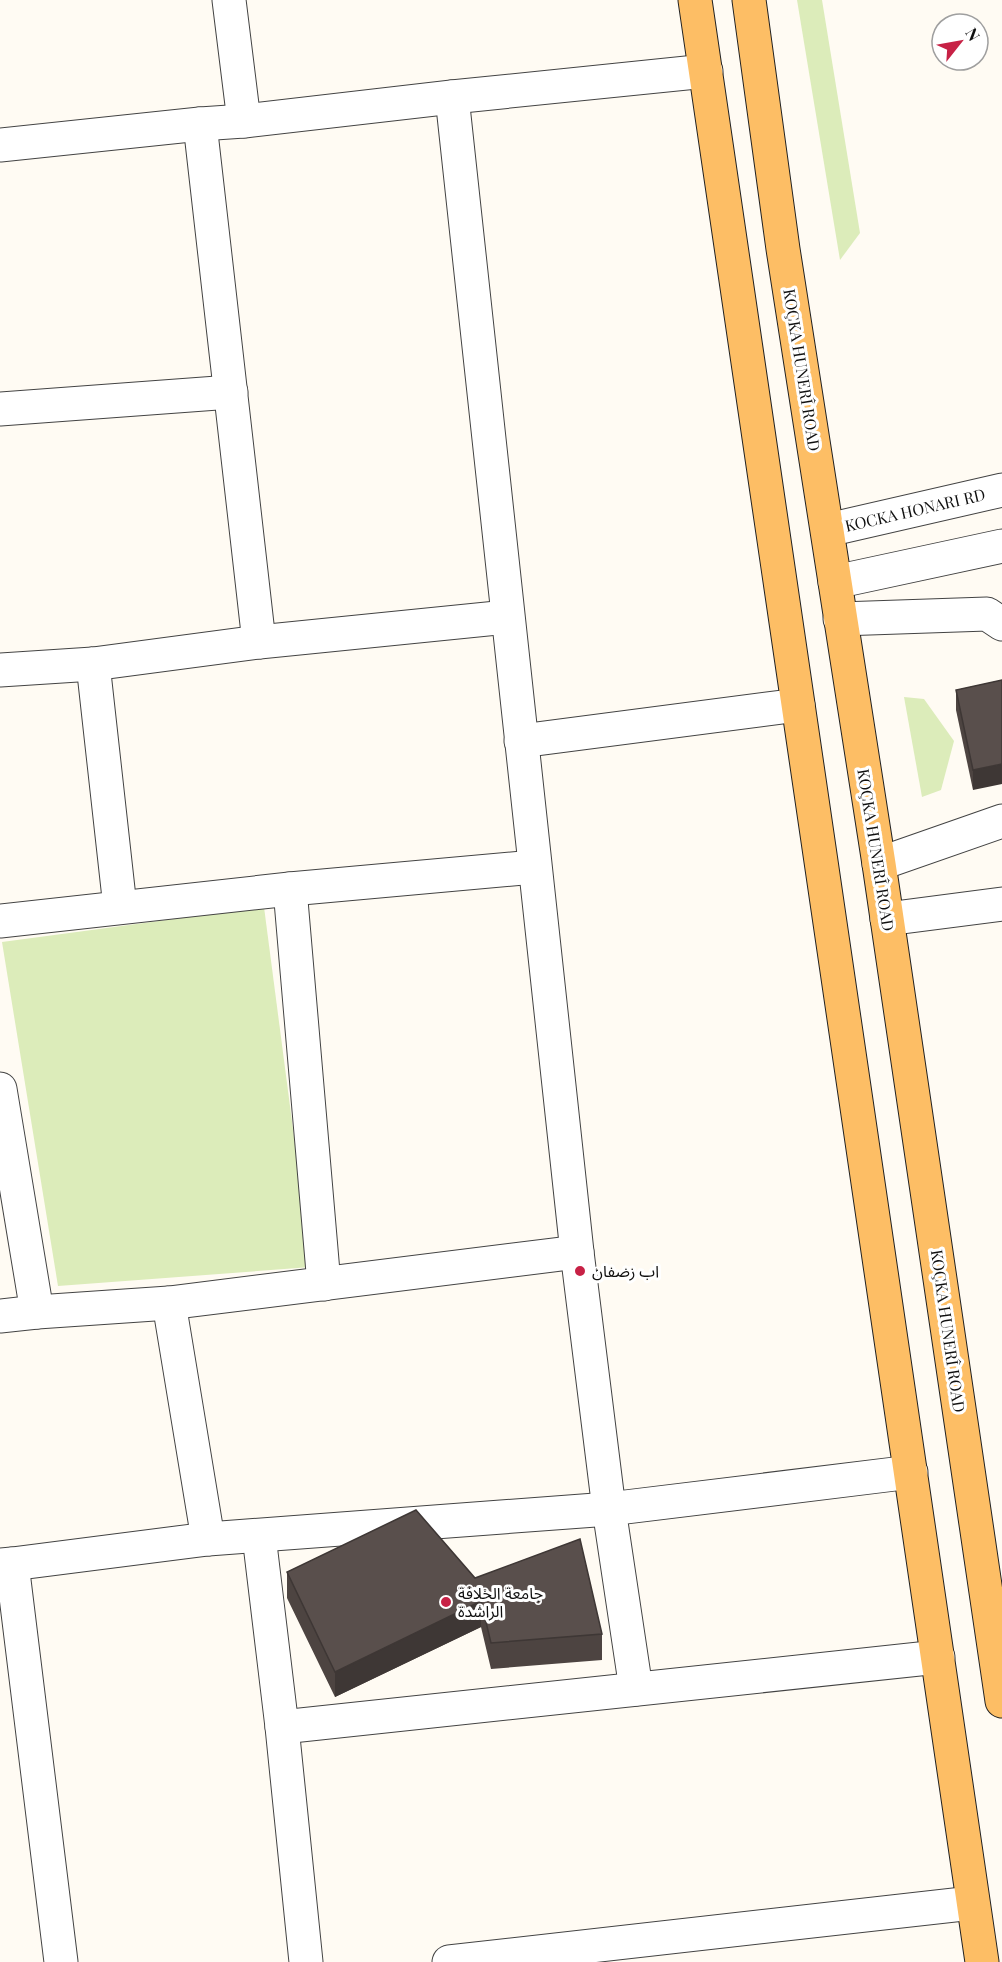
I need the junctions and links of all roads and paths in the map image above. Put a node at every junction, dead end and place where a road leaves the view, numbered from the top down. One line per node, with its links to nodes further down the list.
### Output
1 (229, 0): 6 (street)
2 (695, 0): 4 (main road)
3 (749, 0): 12 (main road, KOÇKA HUNERÎ ROAD)
4 (705, 71): 5 (street); 21 (main road)
5 (452, 97): 6 (street); 15 (street)
6 (244, 121): 7 (street)
7 (200, 124): 8 (street); 9 (street)
8 (0, 146)
9 (231, 392): 10 (street); 18 (street)
10 (0, 409)
11 (1002, 490): 12 (street, KOCKA HONARI RD)
12 (828, 530): 14 (main road, KOÇKA HUNERÎ ROAD)
13 (1002, 546): 14 (street)
14 (835, 582): 16 (main road, KOÇKA HUNERÎ ROAD)
15 (507, 617): 18 (street); 22 (street)
16 (840, 619): 17 (street); 24 (main road, KOÇKA HUNERÎ ROAD)
17 (1002, 624)
18 (259, 642): 19 (street)
19 (93, 664): 20 (street); 28 (street)
20 (0, 670)
21 (798, 705): 22 (street); 37 (main road)
22 (521, 741): 25 (street)
23 (1002, 821): 24 (street)
24 (879, 864): 29 (main road, KOÇKA HUNERÎ ROAD)
25 (534, 867): 26 (street); 32 (street)
26 (290, 890): 28 (street); 33 (street)
27 (1002, 904): 29 (street)
28 (120, 908): 30 (street)
29 (887, 919): 44 (main road, KOÇKA HUNERÎ ROAD)
30 (0, 921)
31 (0, 1089): 35 (street)
32 (577, 1252): 33 (street); 38 (street)
33 (324, 1284): 34 (street)
34 (169, 1303): 35 (street); 40 (street)
35 (37, 1312): 36 (street)
36 (0, 1316)
37 (911, 1472): 38 (street); 42 (main road)
38 (609, 1509): 39 (street); 43 (street)
39 (259, 1536): 40 (street); 45 (street)
40 (208, 1539): 41 (street)
41 (6, 1565): 48 (street)
42 (938, 1657): 43 (street); 46 (main road)
43 (636, 1689): 45 (street)
44 (1002, 1701)
45 (282, 1727): 49 (street)
46 (972, 1903): 47 (street); 51 (main road)
47 (492, 1959): 50 (street)
48 (61, 1962)
49 (306, 1962)
50 (449, 1962)
51 (982, 1962)

